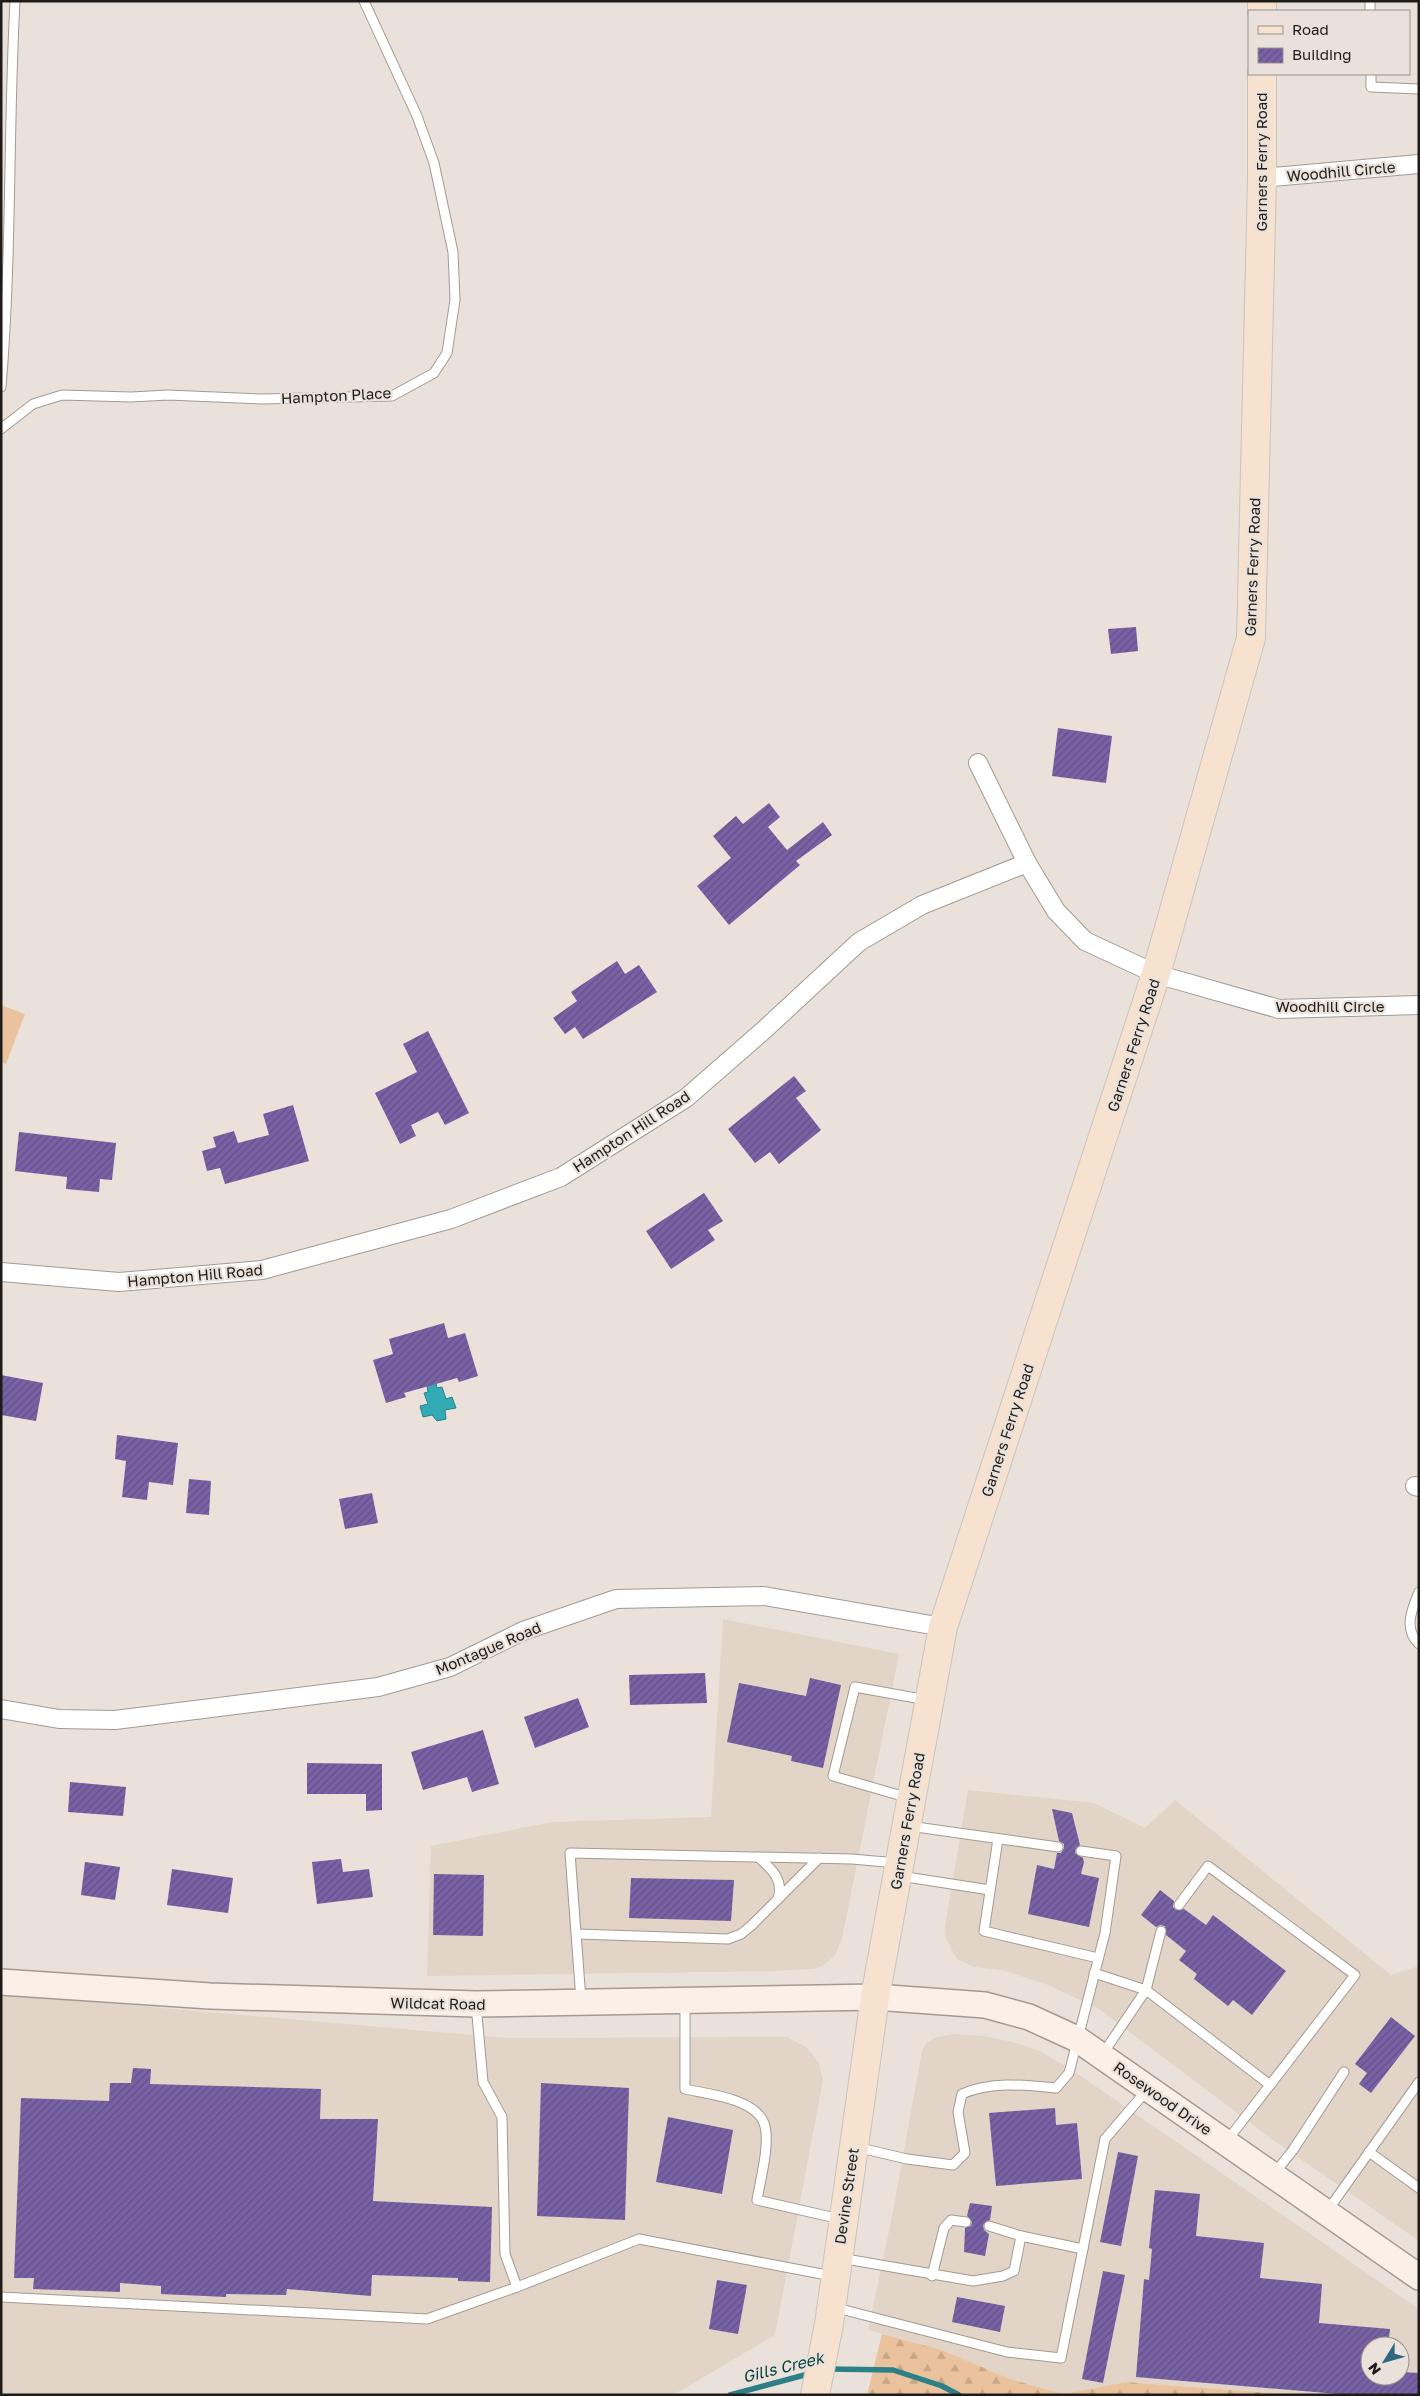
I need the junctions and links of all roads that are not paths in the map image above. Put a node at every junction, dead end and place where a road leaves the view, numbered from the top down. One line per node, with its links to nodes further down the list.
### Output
1 (16, 1): 8 (lane)
2 (364, 1): 9 (lane, Hampton Place)
3 (1262, 75): 7 (main road, Garners Ferry Road)
4 (1371, 75): 5 (lane)
5 (1419, 88)
6 (1419, 164): 7 (street, Woodhill Circle)
7 (1262, 178): 12 (main road, Garners Ferry Road)
8 (1, 387)
9 (1, 429)
10 (978, 763): 11 (street)
11 (1027, 863): 12 (street); 14 (street, Hampton Hill Road)
12 (1156, 974): 13 (street, Woodhill Circle); 16 (main road, Garners Ferry Road)
13 (1419, 1005)
14 (1, 1272)
15 (1419, 1592): 17 (lane)
16 (943, 1627): 18 (main road, Garners Ferry Road); 19 (street, Montague Road)
17 (1419, 1644)
18 (929, 1700): 20 (main road, Garners Ferry Road); 20 (lane)
19 (1, 1709)
20 (912, 1798): 21 (main road, Garners Ferry Road)
21 (907, 1826): 22 (lane); 27 (main road, Garners Ferry Road)
22 (998, 1839): 23 (lane); 28 (lane)
23 (1058, 1847)
24 (1081, 1851): 33 (lane)
25 (758, 1857): 26 (lane); 29 (lane); 32 (lane)
26 (819, 1858): 27 (lane); 29 (lane)
27 (899, 1869): 28 (lane); 37 (main road, Garners Ferry Road)
28 (990, 1890): 33 (lane)
29 (778, 1899): 32 (lane)
30 (1179, 1905): 45 (lane)
31 (1160, 1931): 36 (lane)
32 (577, 1934): 39 (lane)
33 (1098, 1958): 34 (lane)
34 (1094, 1973): 36 (lane); 41 (lane)
35 (1, 1982): 40 (main road, Wildcat Road)
36 (1146, 1990): 42 (lane); 45 (lane)
37 (875, 1997): 38 (main road, Wildcat Road); 41 (main road, Rosewood Drive); 48 (main road, Devine Street)
38 (685, 2000): 39 (main road, Wildcat Road); 53 (lane)
39 (582, 2002): 40 (main road, Wildcat Road)
40 (476, 2004): 61 (lane)
41 (1077, 2039): 42 (main road, Rosewood Drive); 48 (lane)
42 (1101, 2056): 46 (main road, Rosewood Drive)
43 (1344, 2072): 50 (lane)
44 (1419, 2082): 49 (lane)
45 (1270, 2085): 47 (lane)
46 (1149, 2088): 47 (main road, Rosewood Drive); 57 (lane)
47 (1226, 2142): 50 (main road, Rosewood Drive)
48 (854, 2146): 53 (main road, Devine Street)
49 (1369, 2152): 51 (lane); 52 (lane)
50 (1273, 2175): 52 (main road, Rosewood Drive)
51 (1419, 2188)
52 (1326, 2212): 60 (main road, Rosewood Drive)
53 (843, 2220): 58 (main road, Devine Street)
54 (966, 2222): 59 (lane)
55 (989, 2226): 56 (lane)
56 (1021, 2236): 57 (lane); 59 (lane)
57 (1083, 2249): 63 (lane)
58 (836, 2267): 59 (lane); 61 (lane); 63 (main road, Devine Street)
59 (932, 2276)
60 (1419, 2277)
61 (517, 2287): 62 (lane)
62 (1, 2297)
63 (830, 2315): 64 (main road, Devine Street)
64 (815, 2395)

